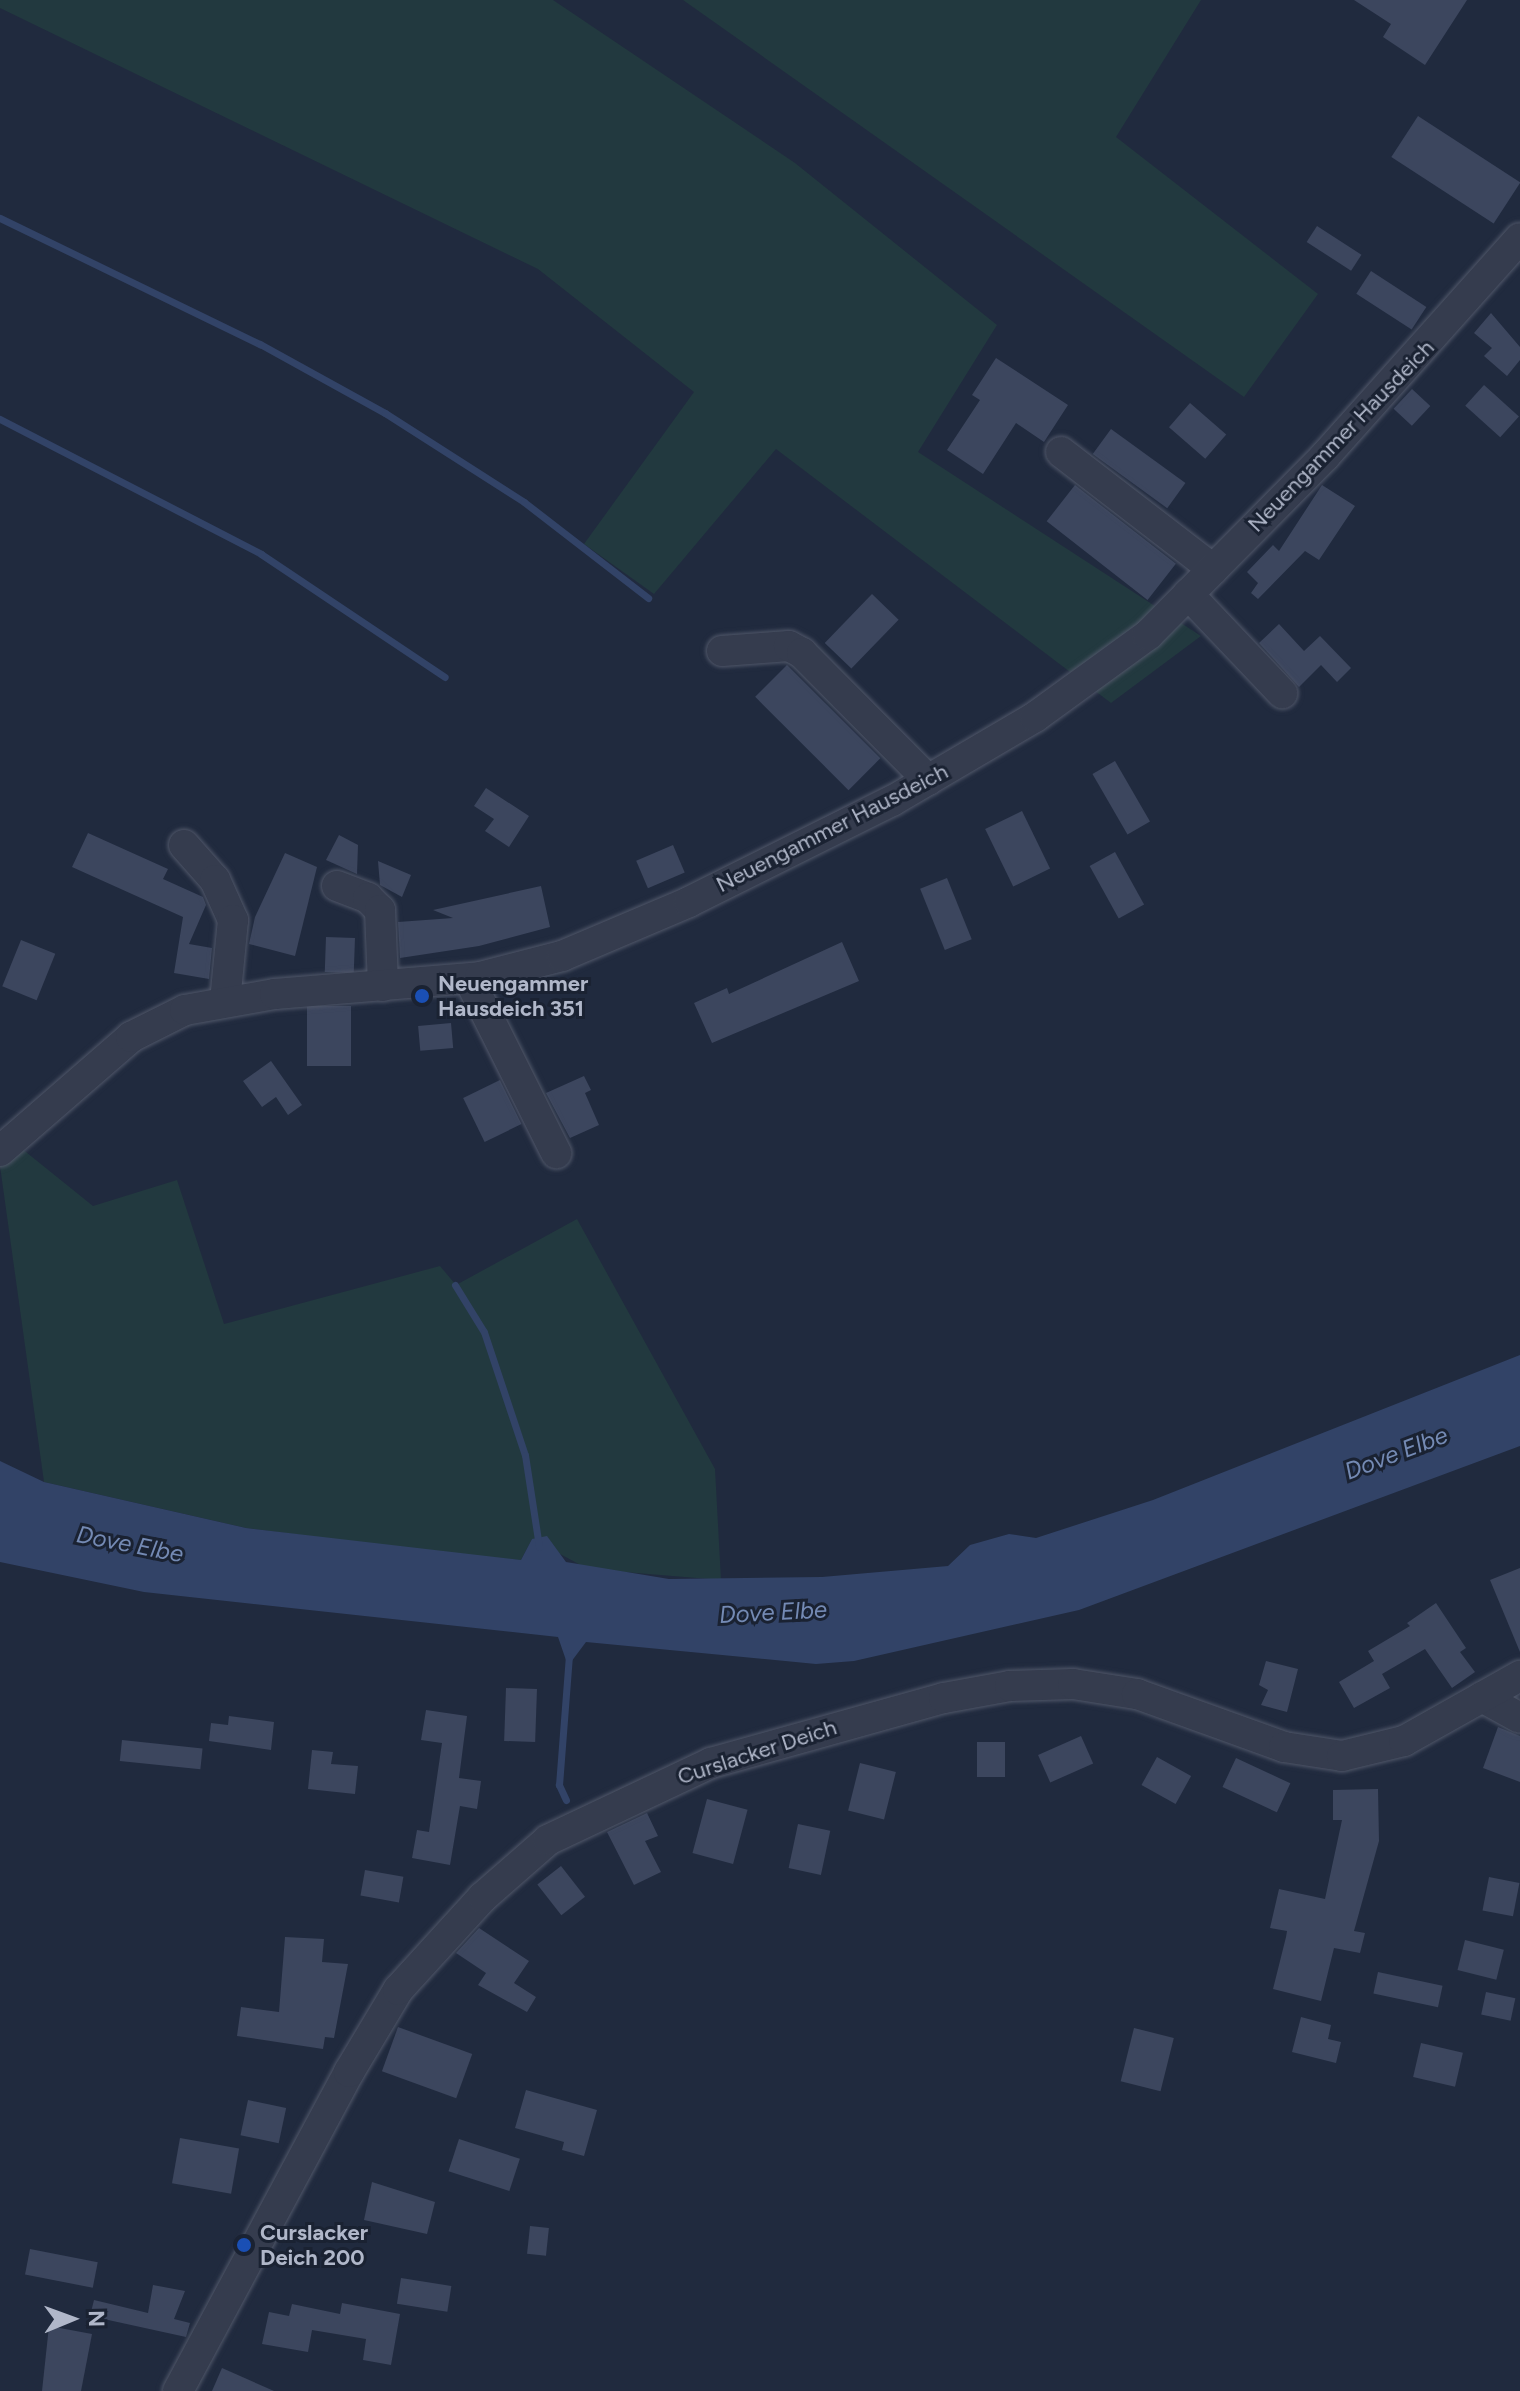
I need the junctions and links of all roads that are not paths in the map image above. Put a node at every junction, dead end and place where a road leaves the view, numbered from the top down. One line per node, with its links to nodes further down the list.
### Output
1 (1520, 238): 3 (street, Neuengammer Hausdeich)
2 (1061, 452): 3 (street)
3 (1213, 569): 4 (street, Neuengammer Hausdeich)
4 (1188, 594): 6 (street); 7 (street, Neuengammer Hausdeich)
5 (722, 651): 7 (street)
6 (1282, 693)
7 (928, 780): 10 (street, Neuengammer Hausdeich)
8 (184, 845): 12 (street)
9 (337, 886): 11 (street)
10 (469, 979): 11 (street, Neuengammer Hausdeich); 14 (street)
11 (383, 986): 12 (street, Neuengammer Hausdeich)
12 (225, 1001): 13 (street, Neuengammer Hausdeich)
13 (0, 1151)
14 (556, 1153)
15 (1520, 1676): 16 (street, Curslacker Deich)
16 (1482, 1697): 17 (street); 18 (street, Curslacker Deich)
17 (1520, 1718)
18 (178, 2391)

